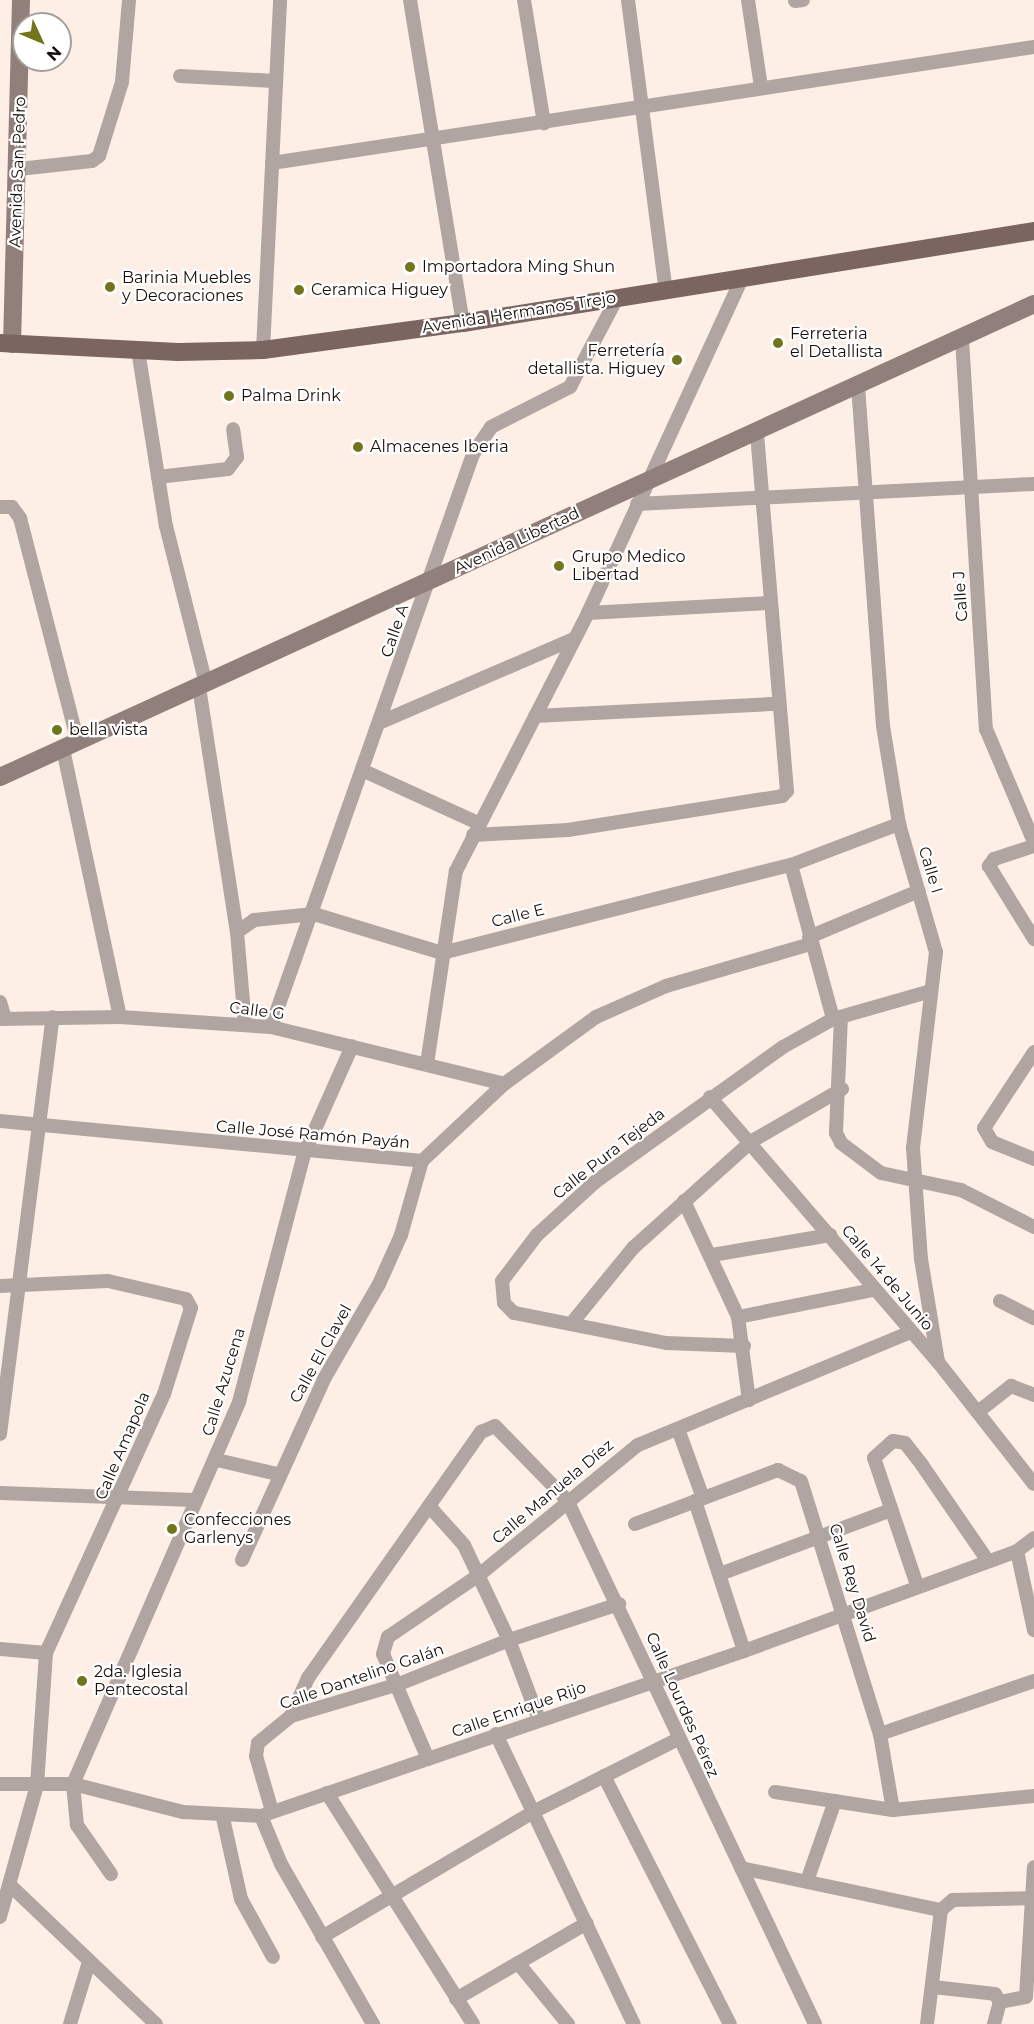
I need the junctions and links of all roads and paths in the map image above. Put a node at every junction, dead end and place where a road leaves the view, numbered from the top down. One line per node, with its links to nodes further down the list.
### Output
1 (21, 0): 18 (street, Avenida San Pedro)
2 (129, 0): 18 (street)
3 (280, 0): 12 (street)
4 (410, 0): 16 (street)
5 (524, 0): 15 (street)
6 (628, 0): 14 (street)
7 (748, 0): 13 (street)
8 (803, 0): 9 (street)
9 (795, 1)
10 (1034, 47): 13 (street)
11 (180, 76): 12 (street)
12 (276, 81): 17 (street)
13 (761, 87): 14 (street)
14 (644, 107): 15 (street); 21 (street)
15 (544, 123): 16 (street)
16 (430, 139): 17 (street); 24 (street)
17 (272, 163): 28 (street)
18 (19, 169): 26 (street, Avenida San Pedro)
19 (1034, 231): 20 (main road, Avenida Hermanos Trejo)
20 (741, 280): 21 (main road, Avenida Hermanos Trejo); 33 (street)
21 (666, 291): 22 (main road, Avenida Hermanos Trejo)
22 (617, 298): 24 (main road, Avenida Hermanos Trejo); 40 (street, Calle A)
23 (1034, 304): 25 (street, Avenida Libertad)
24 (463, 323): 28 (main road, Avenida Hermanos Trejo)
25 (962, 339): 29 (street, Avenida Libertad); 35 (street, Calle J)
26 (6, 344): 27 (main road, Avenida Hermanos Trejo)
27 (138, 350): 28 (main road, Avenida Hermanos Trejo); 32 (street)
28 (263, 350)
29 (858, 386): 31 (street, Avenida Libertad); 36 (street, Calle I)
30 (233, 429): 32 (street)
31 (757, 430): 33 (street, Avenida Libertad); 37 (street)
32 (158, 477): 44 (street)
33 (646, 480): 38 (street); 40 (street, Avenida Libertad)
34 (1034, 484): 35 (street)
35 (970, 486): 36 (street); 53 (street, Calle J)
36 (868, 494): 37 (street); 51 (street, Calle I)
37 (763, 501): 38 (street); 41 (street)
38 (637, 504): 42 (street)
39 (0, 507): 48 (street)
40 (430, 582): 44 (street, Avenida Libertad); 47 (street, Calle A)
41 (769, 603): 42 (street); 45 (street)
42 (588, 613): 43 (street)
43 (574, 639): 46 (street); 47 (street)
44 (202, 685): 48 (street, Avenida Libertad); 57 (street)
45 (776, 704): 46 (street); 52 (street)
46 (535, 716): 52 (street)
47 (381, 722): 49 (street, Calle A)
48 (71, 745): 50 (street, Avenida Libertad); 64 (street)
49 (364, 771): 52 (street); 56 (street, Calle A)
50 (0, 777)
51 (899, 824): 54 (street, Calle E); 55 (street, Calle I)
52 (476, 829): 60 (street)
53 (1034, 844): 58 (street)
54 (791, 865): 59 (street); 60 (street, Calle E)
55 (920, 891): 59 (street, Calle José Ramón Payán); 61 (street, Calle I)
56 (314, 914): 57 (street); 60 (street); 68 (street, Calle A)
57 (237, 932): 67 (street)
58 (1034, 939)
59 (810, 940): 65 (street); 74 (street, Calle José Ramón Payán)
60 (442, 953): 71 (street)
61 (931, 991): 65 (street, Calle Pura Tejeda); 83 (street, Calle I)
62 (0, 1002): 66 (street)
63 (53, 1017): 64 (street, Calle G); 66 (street, Calle G); 78 (street)
64 (120, 1017): 67 (street, Calle G)
65 (837, 1018): 75 (street); 76 (street, Calle Pura Tejeda)
66 (3, 1019)
67 (245, 1025): 68 (street, Calle G)
68 (271, 1027): 69 (street, Calle G)
69 (352, 1047): 71 (street, Calle G); 80 (street, Calle Azucena)
70 (1034, 1052): 72 (street)
71 (428, 1064): 74 (street, Calle G)
72 (1020, 1067): 73 (street); 81 (street)
73 (1034, 1074)
74 (504, 1084): 82 (street, Calle José Ramón Payán)
75 (842, 1089): 79 (street); 83 (street)
76 (710, 1097): 79 (street, Calle 14 de Junio); 94 (street, Calle Pura Tejeda)
77 (0, 1121): 78 (street, Calle José Ramón Payán)
78 (40, 1125): 80 (street, Calle José Ramón Payán); 88 (street)
79 (752, 1141): 84 (street); 86 (street, Calle 14 de Junio)
80 (304, 1154): 82 (street, Calle José Ramón Payán); 103 (street, Calle Azucena)
81 (1034, 1159)
82 (422, 1161): 105 (street, Calle El Clavel)
83 (915, 1182): 85 (street); 97 (street, Calle I)
84 (684, 1201): 87 (street); 94 (street)
85 (1034, 1227)
86 (830, 1235): 87 (street); 90 (street, Calle 14 de Junio)
87 (712, 1255): 92 (street)
88 (16, 1284): 89 (street, Calle Amapola); 102 (street); 108 (street, Calle Amapola)
89 (0, 1286)
90 (873, 1290): 92 (street); 95 (street, Calle 14 de Junio)
91 (1000, 1301): 93 (street)
92 (738, 1317): 96 (street)
93 (1034, 1318)
94 (571, 1324): 96 (street, Calle Pura Tejeda)
95 (909, 1333): 97 (street, Calle 14 de Junio); 99 (street, Calle Manuela Díez)
96 (744, 1346): 99 (street)
97 (938, 1362): 100 (street, Calle 14 de Junio)
98 (1034, 1395): 100 (street)
99 (749, 1400): 101 (street, Calle Manuela Díez)
100 (979, 1411): 104 (street, Calle 14 de Junio)
101 (678, 1429): 109 (street); 111 (street, Calle Manuela Díez)
102 (0, 1434)
103 (217, 1460): 105 (street); 110 (street, Calle Azucena)
104 (1030, 1468): 106 (street, Calle 14 de Junio)
105 (277, 1474): 118 (street, Calle El Clavel)
106 (1034, 1484)
107 (0, 1494): 108 (street)
108 (122, 1494): 110 (street); 129 (street, Calle Amapola)
109 (699, 1499): 114 (street); 115 (street, Calle Rey David); 120 (street)
110 (194, 1500): 142 (street, Calle Azucena)
111 (567, 1500): 112 (street, Calle Lourdes Pérez); 121 (street, Calle Manuela Díez); 123 (street, Calle Lourdes Pérez)
112 (429, 1506): 121 (street); 133 (street)
113 (891, 1510): 115 (street); 119 (street); 122 (street)
114 (635, 1524)
115 (821, 1536): 120 (street); 124 (street, Calle Rey David)
116 (1034, 1538): 117 (street, Calle Enrique Rijo)
117 (1017, 1551): 119 (street, Calle Enrique Rijo); 125 (street)
118 (242, 1560)
119 (988, 1561): 122 (street, Calle Enrique Rijo)
120 (720, 1574): 128 (street)
121 (479, 1575): 126 (street); 132 (street, Calle Manuela Díez)
122 (917, 1585): 124 (street, Calle Enrique Rijo)
123 (619, 1604): 126 (street, Calle Dantelino Galán); 130 (street, Calle Lourdes Pérez)
124 (845, 1611): 128 (street, Calle Enrique Rijo); 136 (street, Calle Rey David)
125 (1034, 1630)
126 (509, 1640): 132 (street, Calle Dantelino Galán); 134 (street)
127 (0, 1649): 129 (street)
128 (744, 1651): 130 (street, Calle Enrique Rijo)
129 (46, 1653): 141 (street, Calle Amapola)
130 (652, 1682): 134 (street, Calle Enrique Rijo); 137 (street, Calle Lourdes Pérez)
131 (1034, 1682): 136 (street)
132 (399, 1684): 133 (street, Calle Dantelino Galán); 138 (street, Calle Manuela Díez)
133 (291, 1716): 149 (street, Calle Dantelino Galán)
134 (539, 1720): 135 (street, Calle Enrique Rijo)
135 (496, 1734): 138 (street, Calle Enrique Rijo); 148 (street)
136 (880, 1734): 147 (street, Calle Rey David)
137 (678, 1739): 139 (street); 152 (street, Calle Lourdes Pérez)
138 (428, 1759): 144 (street, Calle Enrique Rijo)
139 (604, 1776): 148 (street); 174 (street)
140 (0, 1784): 141 (street, Calle Enrique Rijo)
141 (38, 1785): 142 (street, Calle Enrique Rijo); 155 (street, Calle Amapola)
142 (73, 1785): 150 (street, Calle Enrique Rijo); 153 (street)
143 (775, 1792): 146 (street)
144 (327, 1793): 149 (street, Calle Enrique Rijo); 156 (street)
145 (1034, 1796): 147 (street)
146 (835, 1801): 147 (street); 154 (street)
147 (893, 1810)
148 (532, 1812): 156 (street); 160 (street)
149 (267, 1814): 150 (street, Calle Enrique Rijo); 161 (street, Calle Dantelino Galán)
150 (224, 1818): 162 (street)
151 (1034, 1867): 157 (street)
152 (741, 1868): 154 (street); 175 (street, Calle Lourdes Pérez)
153 (111, 1874)
154 (807, 1881): 158 (street)
155 (12, 1887): 159 (street, Calle Amapola); 163 (street)
156 (389, 1895): 161 (street); 166 (street)
157 (1032, 1898): 158 (street); 167 (street)
158 (941, 1910): 165 (street)
159 (0, 1917)
160 (586, 1923): 164 (street); 173 (street)
161 (322, 1937): 170 (street, Calle Dantelino Galán)
162 (273, 1957)
163 (89, 1962): 168 (street); 169 (street)
164 (518, 1963): 166 (street); 172 (street)
165 (933, 1988): 167 (street); 176 (street)
166 (456, 1999): 171 (street)
167 (1000, 2002): 177 (street)
168 (70, 2024)
169 (156, 2024)
170 (373, 2024)
171 (473, 2024)
172 (568, 2024)
173 (634, 2024)
174 (730, 2024)
175 (815, 2024)
176 (927, 2024)
177 (994, 2024)

